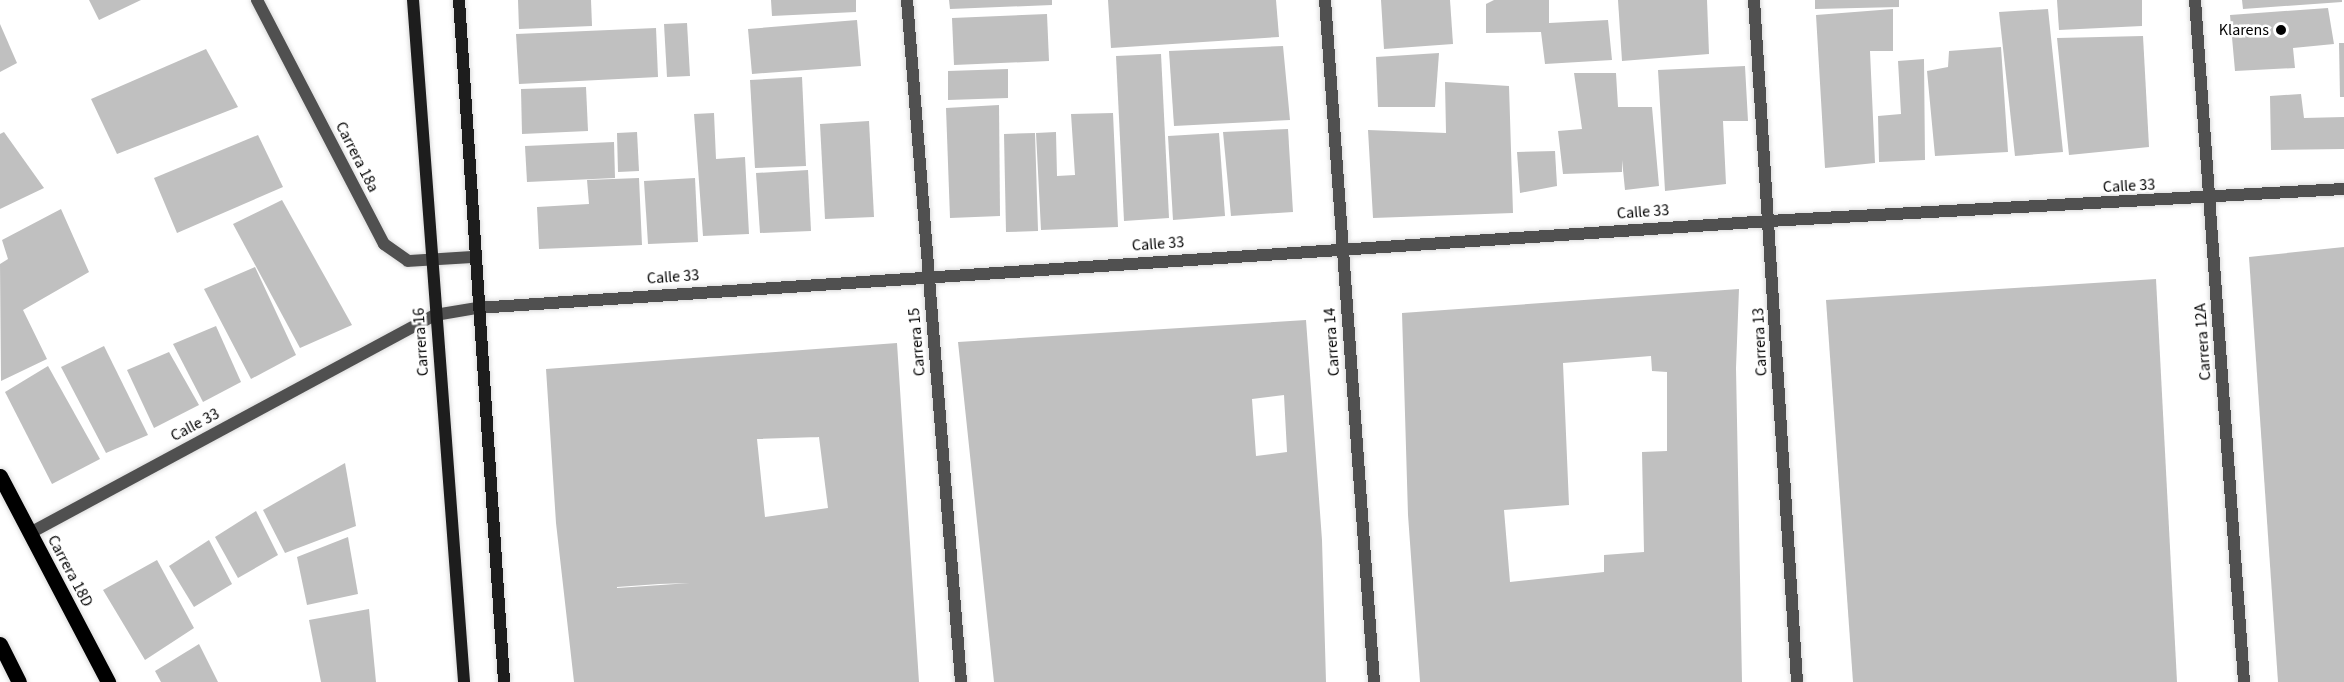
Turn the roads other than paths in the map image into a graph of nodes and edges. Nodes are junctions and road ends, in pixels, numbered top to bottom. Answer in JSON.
{"nodes":[{"id":1,"x":257,"y":0,"type":"edge"},
{"id":2,"x":413,"y":0,"type":"edge"},
{"id":3,"x":459,"y":0,"type":"edge"},
{"id":4,"x":907,"y":0,"type":"edge"},
{"id":5,"x":1325,"y":0,"type":"edge"},
{"id":6,"x":1754,"y":0,"type":"edge"},
{"id":7,"x":2195,"y":0,"type":"edge"},
{"id":8,"x":2344,"y":189,"type":"edge"},
{"id":9,"x":2209,"y":198,"type":"junction"},
{"id":10,"x":1770,"y":221,"type":"junction"},
{"id":11,"x":1342,"y":249,"type":"junction"},
{"id":12,"x":474,"y":257,"type":"junction"},
{"id":13,"x":431,"y":261,"type":"junction"},
{"id":14,"x":929,"y":276,"type":"junction"},
{"id":15,"x":477,"y":308,"type":"junction"},
{"id":16,"x":435,"y":315,"type":"junction"},
{"id":17,"x":0,"y":476,"type":"edge"},
{"id":18,"x":30,"y":533,"type":"junction"},
{"id":19,"x":0,"y":644,"type":"edge"},
{"id":20,"x":18,"y":682,"type":"edge"},
{"id":21,"x":108,"y":682,"type":"edge"},
{"id":22,"x":464,"y":682,"type":"edge"},
{"id":23,"x":504,"y":682,"type":"edge"},
{"id":24,"x":961,"y":682,"type":"edge"},
{"id":25,"x":1374,"y":682,"type":"edge"},
{"id":26,"x":1797,"y":682,"type":"edge"},
{"id":27,"x":2244,"y":682,"type":"edge"}],
"edges":[{"from":1,"to":13,"type":"street","name":"Carrera 18a"},
{"from":2,"to":13,"type":"street","name":"Carrera 16"},
{"from":3,"to":12,"type":"street"},
{"from":4,"to":14,"type":"street","name":"Carrera 15"},
{"from":5,"to":11,"type":"street","name":"Carrera 14"},
{"from":6,"to":10,"type":"street","name":"Carrera 13"},
{"from":7,"to":9,"type":"street","name":"Carrera 12A"},
{"from":8,"to":9,"type":"street","name":"Calle 33"},
{"from":9,"to":10,"type":"street","name":"Calle 33"},
{"from":9,"to":27,"type":"street","name":"Carrera 12A"},
{"from":10,"to":11,"type":"street","name":"Calle 33"},
{"from":10,"to":26,"type":"street","name":"Carrera 13"},
{"from":11,"to":14,"type":"street","name":"Calle 33"},
{"from":11,"to":25,"type":"street","name":"Carrera 14"},
{"from":12,"to":13,"type":"street","name":"Carrera 18a"},
{"from":12,"to":15,"type":"street"},
{"from":13,"to":16,"type":"street","name":"Carrera 16"},
{"from":14,"to":15,"type":"street","name":"Calle 33"},
{"from":14,"to":24,"type":"street","name":"Carrera 15"},
{"from":15,"to":16,"type":"street","name":"Calle 33"},
{"from":15,"to":23,"type":"street"},
{"from":16,"to":18,"type":"street","name":"Calle 33"},
{"from":16,"to":22,"type":"street","name":"Carrera 16"},
{"from":17,"to":18,"type":"main road","name":"Carrera 18D"},
{"from":18,"to":21,"type":"main road","name":"Carrera 18D"},
{"from":19,"to":20,"type":"main road"}]}
